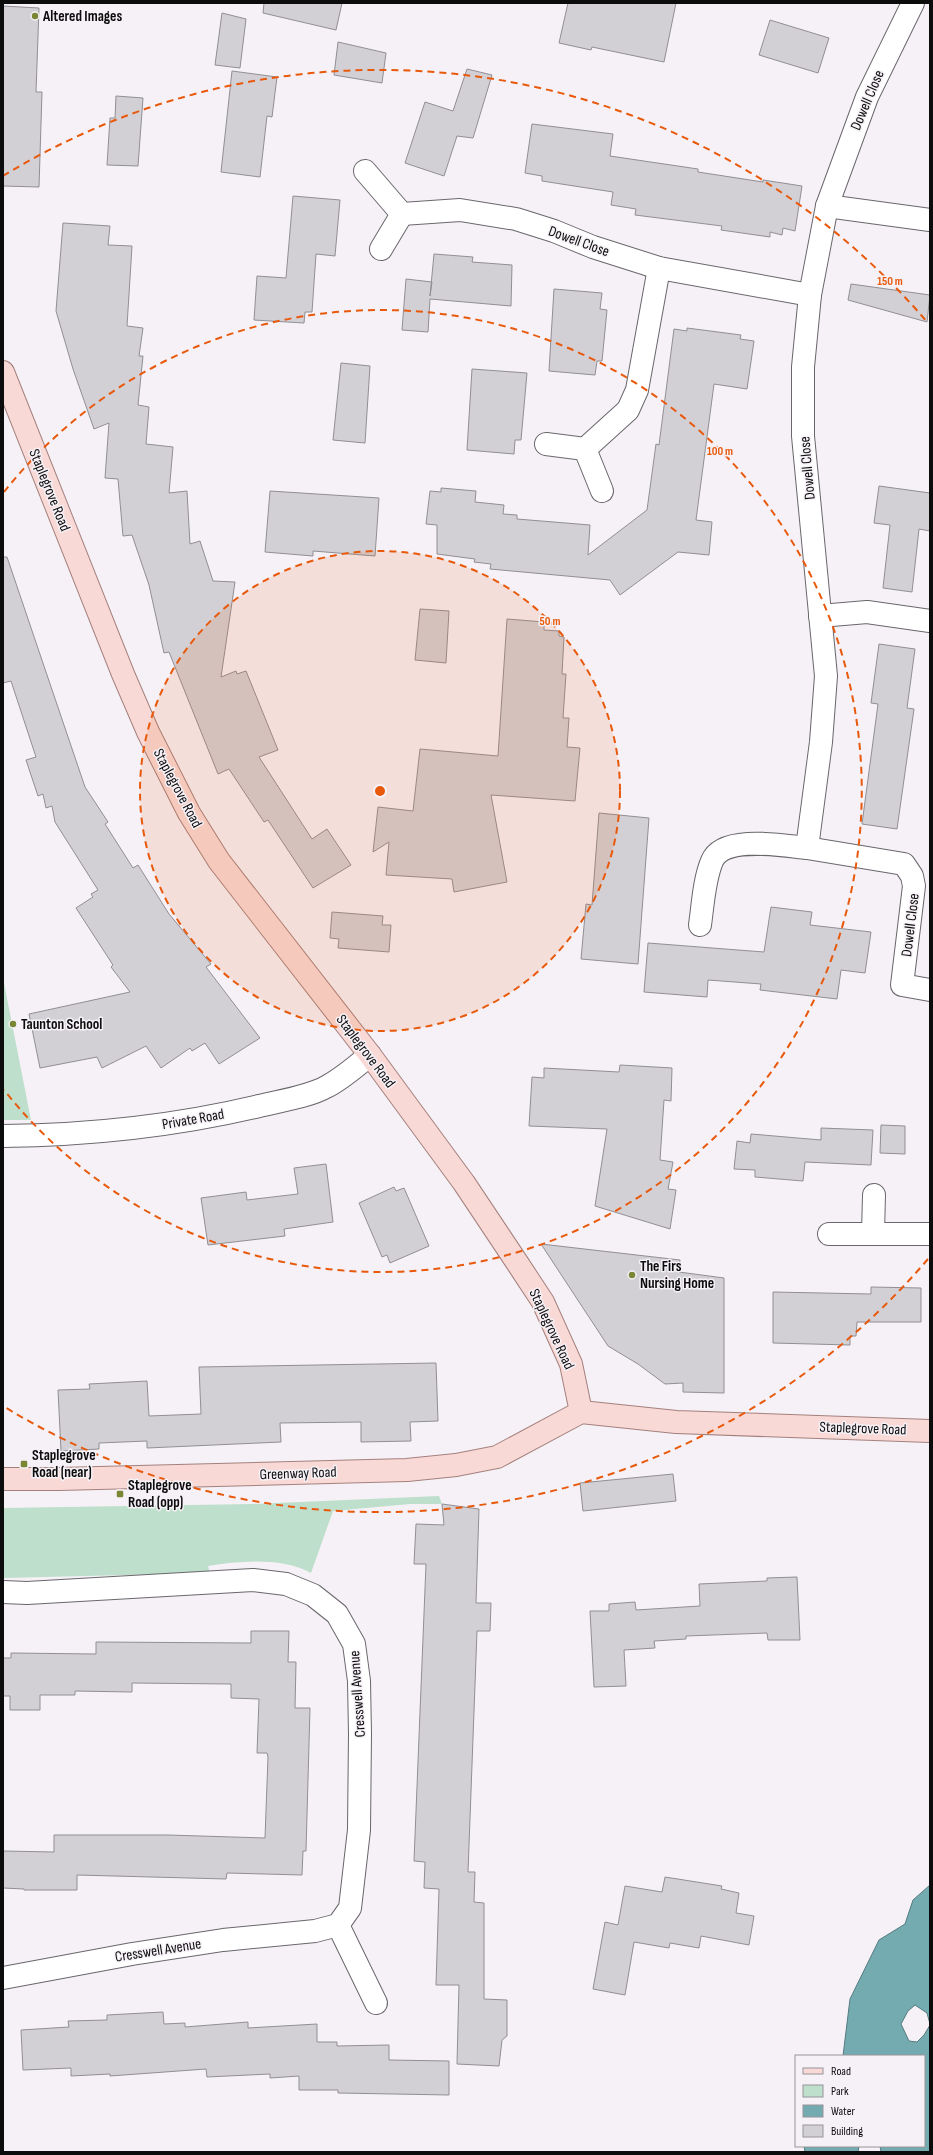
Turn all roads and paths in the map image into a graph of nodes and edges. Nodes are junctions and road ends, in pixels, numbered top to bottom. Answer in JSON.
{"nodes":[{"id":1,"x":913,"y":3,"type":"edge"},
{"id":2,"x":365,"y":171,"type":"dead end"},
{"id":3,"x":827,"y":206,"type":"junction"},
{"id":4,"x":402,"y":214,"type":"junction"},
{"id":5,"x":930,"y":220,"type":"edge"},
{"id":6,"x":381,"y":249,"type":"dead end"},
{"id":7,"x":659,"y":268,"type":"junction"},
{"id":8,"x":810,"y":295,"type":"junction"},
{"id":9,"x":3,"y":372,"type":"edge"},
{"id":10,"x":546,"y":444,"type":"dead end"},
{"id":11,"x":585,"y":449,"type":"junction"},
{"id":12,"x":602,"y":491,"type":"dead end"},
{"id":13,"x":820,"y":616,"type":"junction"},
{"id":14,"x":930,"y":621,"type":"edge"},
{"id":15,"x":808,"y":848,"type":"junction"},
{"id":16,"x":700,"y":925,"type":"dead end"},
{"id":17,"x":930,"y":990,"type":"edge"},
{"id":18,"x":370,"y":1055,"type":"junction"},
{"id":19,"x":3,"y":1136,"type":"edge"},
{"id":20,"x":874,"y":1195,"type":"dead end"},
{"id":21,"x":873,"y":1233,"type":"junction"},
{"id":22,"x":829,"y":1234,"type":"dead end"},
{"id":23,"x":930,"y":1234,"type":"edge"},
{"id":24,"x":581,"y":1412,"type":"junction"},
{"id":25,"x":930,"y":1431,"type":"edge"},
{"id":26,"x":3,"y":1479,"type":"edge"},
{"id":27,"x":3,"y":1592,"type":"edge"},
{"id":28,"x":338,"y":1925,"type":"junction"},
{"id":29,"x":3,"y":1978,"type":"edge"},
{"id":30,"x":376,"y":2003,"type":"dead end"}],
"edges":[{"from":1,"to":3,"type":"street","name":"Dowell Close"},
{"from":2,"to":4,"type":"street"},
{"from":3,"to":5,"type":"street"},
{"from":3,"to":8,"type":"street","name":"Dowell Close"},
{"from":4,"to":6,"type":"street"},
{"from":4,"to":7,"type":"street","name":"Dowell Close"},
{"from":7,"to":8,"type":"street","name":"Dowell Close"},
{"from":7,"to":11,"type":"street"},
{"from":8,"to":13,"type":"street","name":"Dowell Close"},
{"from":9,"to":18,"type":"main road","name":"Staplegrove Road"},
{"from":10,"to":11,"type":"street"},
{"from":11,"to":12,"type":"street"},
{"from":13,"to":14,"type":"street"},
{"from":13,"to":15,"type":"street","name":"Dowell Close"},
{"from":15,"to":16,"type":"street","name":"Dowell Close"},
{"from":15,"to":17,"type":"street","name":"Dowell Close"},
{"from":18,"to":19,"type":"street","name":"Private Road"},
{"from":18,"to":24,"type":"main road","name":"Staplegrove Road"},
{"from":20,"to":21,"type":"street"},
{"from":21,"to":22,"type":"street"},
{"from":21,"to":23,"type":"street"},
{"from":24,"to":25,"type":"main road","name":"Staplegrove Road"},
{"from":24,"to":26,"type":"main road","name":"Greenway Road"},
{"from":27,"to":28,"type":"street","name":"Cresswell Avenue"},
{"from":28,"to":29,"type":"street","name":"Cresswell Avenue"},
{"from":28,"to":30,"type":"street"}]}
